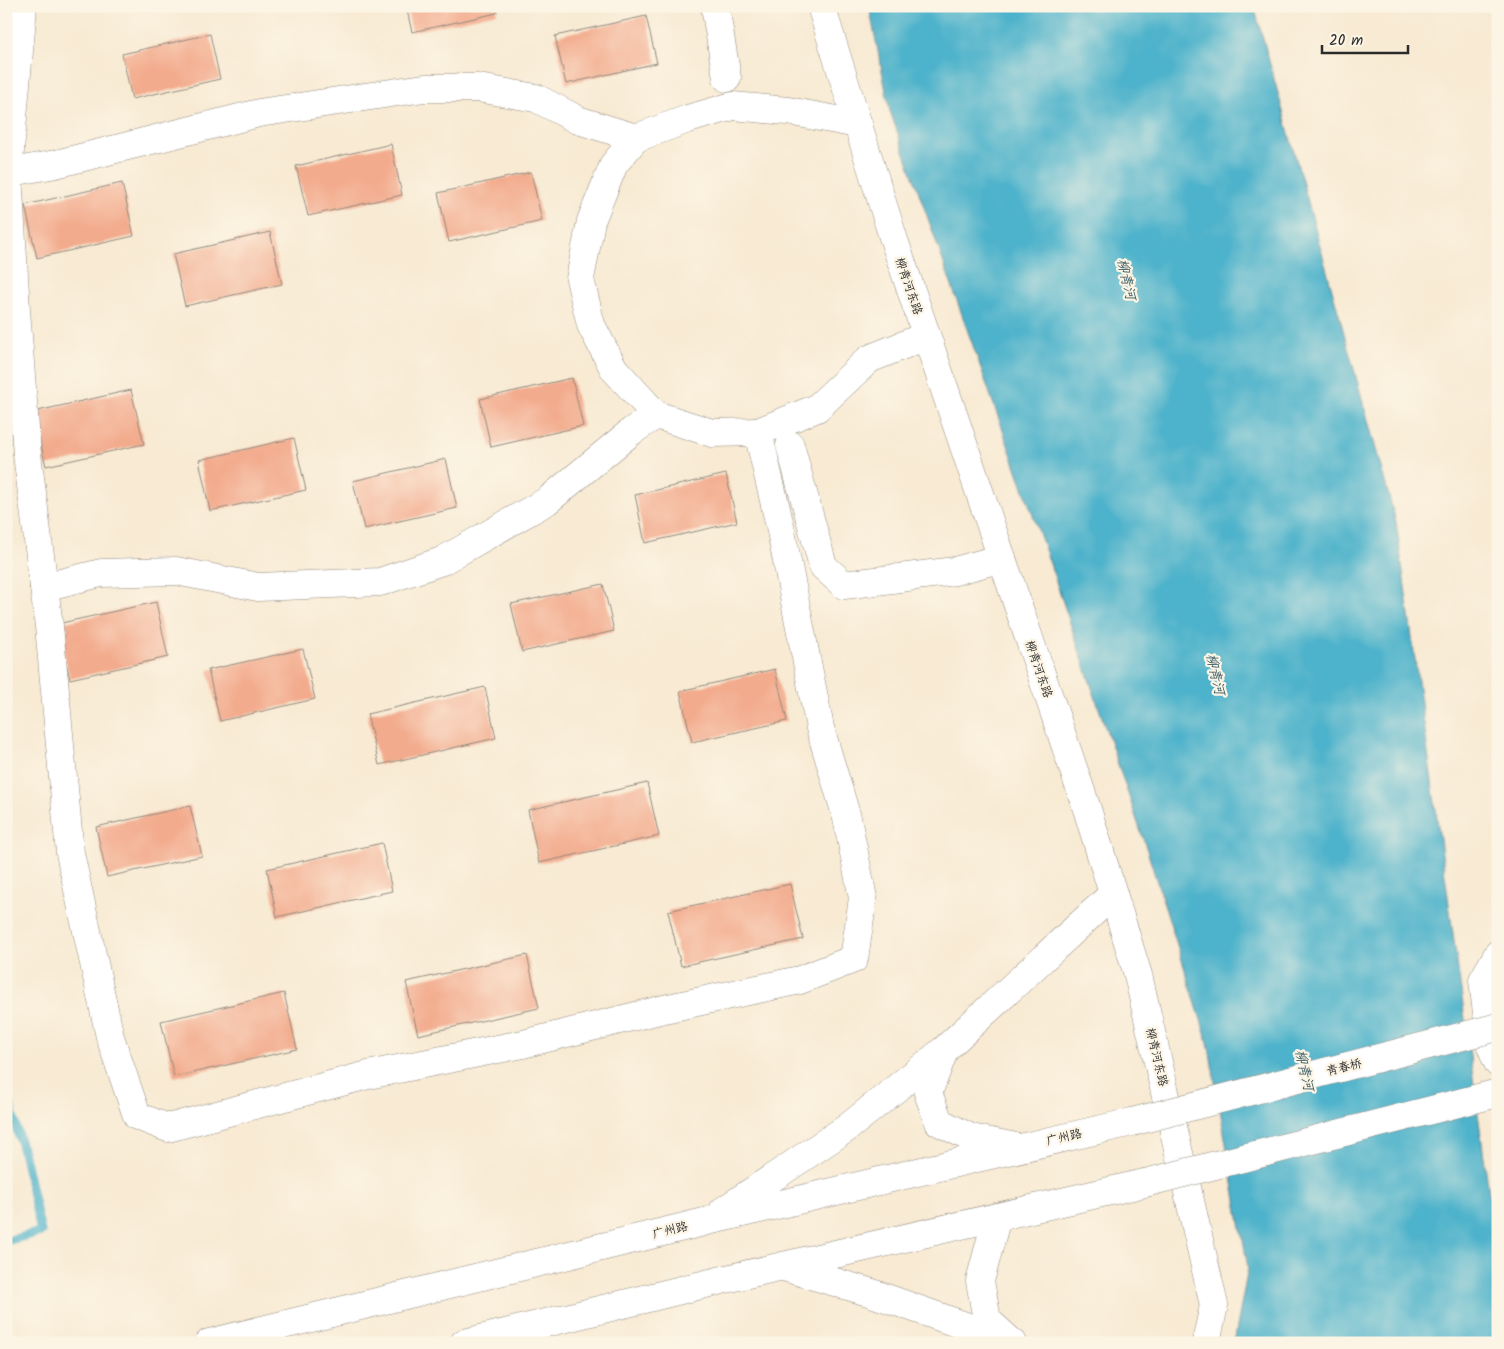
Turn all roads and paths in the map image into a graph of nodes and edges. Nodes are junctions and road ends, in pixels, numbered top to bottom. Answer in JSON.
{"nodes":[{"id":1,"x":22,"y":6,"type":"edge"},
{"id":2,"x":715,"y":6,"type":"edge"},
{"id":3,"x":821,"y":6,"type":"edge"},
{"id":4,"x":727,"y":78,"type":"dead end"},
{"id":5,"x":858,"y":124,"type":"junction"},
{"id":6,"x":636,"y":138,"type":"junction"},
{"id":7,"x":7,"y":173,"type":"edge"},
{"id":8,"x":926,"y":336,"type":"junction"},
{"id":9,"x":656,"y":415,"type":"junction"},
{"id":10,"x":758,"y":432,"type":"junction"},
{"id":11,"x":790,"y":445,"type":"dead end"},
{"id":12,"x":1002,"y":558,"type":"junction"},
{"id":13,"x":44,"y":587,"type":"junction"},
{"id":14,"x":1113,"y":894,"type":"junction"},
{"id":15,"x":1498,"y":954,"type":"edge"},
{"id":16,"x":1498,"y":1028,"type":"edge"},
{"id":17,"x":944,"y":1050,"type":"junction"},
{"id":18,"x":1498,"y":1063,"type":"edge"},
{"id":19,"x":1498,"y":1093,"type":"edge"},
{"id":20,"x":1132,"y":1122,"type":"joint"},
{"id":21,"x":1021,"y":1148,"type":"junction"},
{"id":22,"x":998,"y":1217,"type":"junction"},
{"id":23,"x":708,"y":1221,"type":"junction"},
{"id":24,"x":782,"y":1266,"type":"junction"},
{"id":25,"x":209,"y":1343,"type":"edge"},
{"id":26,"x":464,"y":1343,"type":"edge"},
{"id":27,"x":1012,"y":1343,"type":"edge"},
{"id":28,"x":1206,"y":1343,"type":"edge"}],
"edges":[{"from":1,"to":7,"type":"street"},
{"from":2,"to":4,"type":"street"},
{"from":3,"to":5,"type":"street","name":"柳青河东路"},
{"from":5,"to":6,"type":"street"},
{"from":5,"to":8,"type":"street","name":"柳青河东路"},
{"from":6,"to":7,"type":"street"},
{"from":6,"to":9,"type":"street"},
{"from":7,"to":13,"type":"street"},
{"from":8,"to":10,"type":"street"},
{"from":8,"to":12,"type":"street","name":"柳青河东路"},
{"from":9,"to":10,"type":"street"},
{"from":9,"to":13,"type":"street"},
{"from":10,"to":13,"type":"street"},
{"from":11,"to":12,"type":"street"},
{"from":12,"to":14,"type":"street","name":"柳青河东路"},
{"from":14,"to":17,"type":"street"},
{"from":14,"to":28,"type":"street","name":"柳青河东路"},
{"from":15,"to":18,"type":"street"},
{"from":16,"to":20,"type":"street","name":"青春桥","bridge":true},
{"from":17,"to":21,"type":"street"},
{"from":17,"to":23,"type":"street"},
{"from":19,"to":22,"type":"street","bridge":true},
{"from":20,"to":21,"type":"street","name":"广州路"},
{"from":21,"to":23,"type":"street","name":"广州路"},
{"from":22,"to":24,"type":"street"},
{"from":22,"to":27,"type":"street"},
{"from":23,"to":25,"type":"street","name":"广州路"},
{"from":24,"to":26,"type":"street"},
{"from":24,"to":27,"type":"street"}]}
